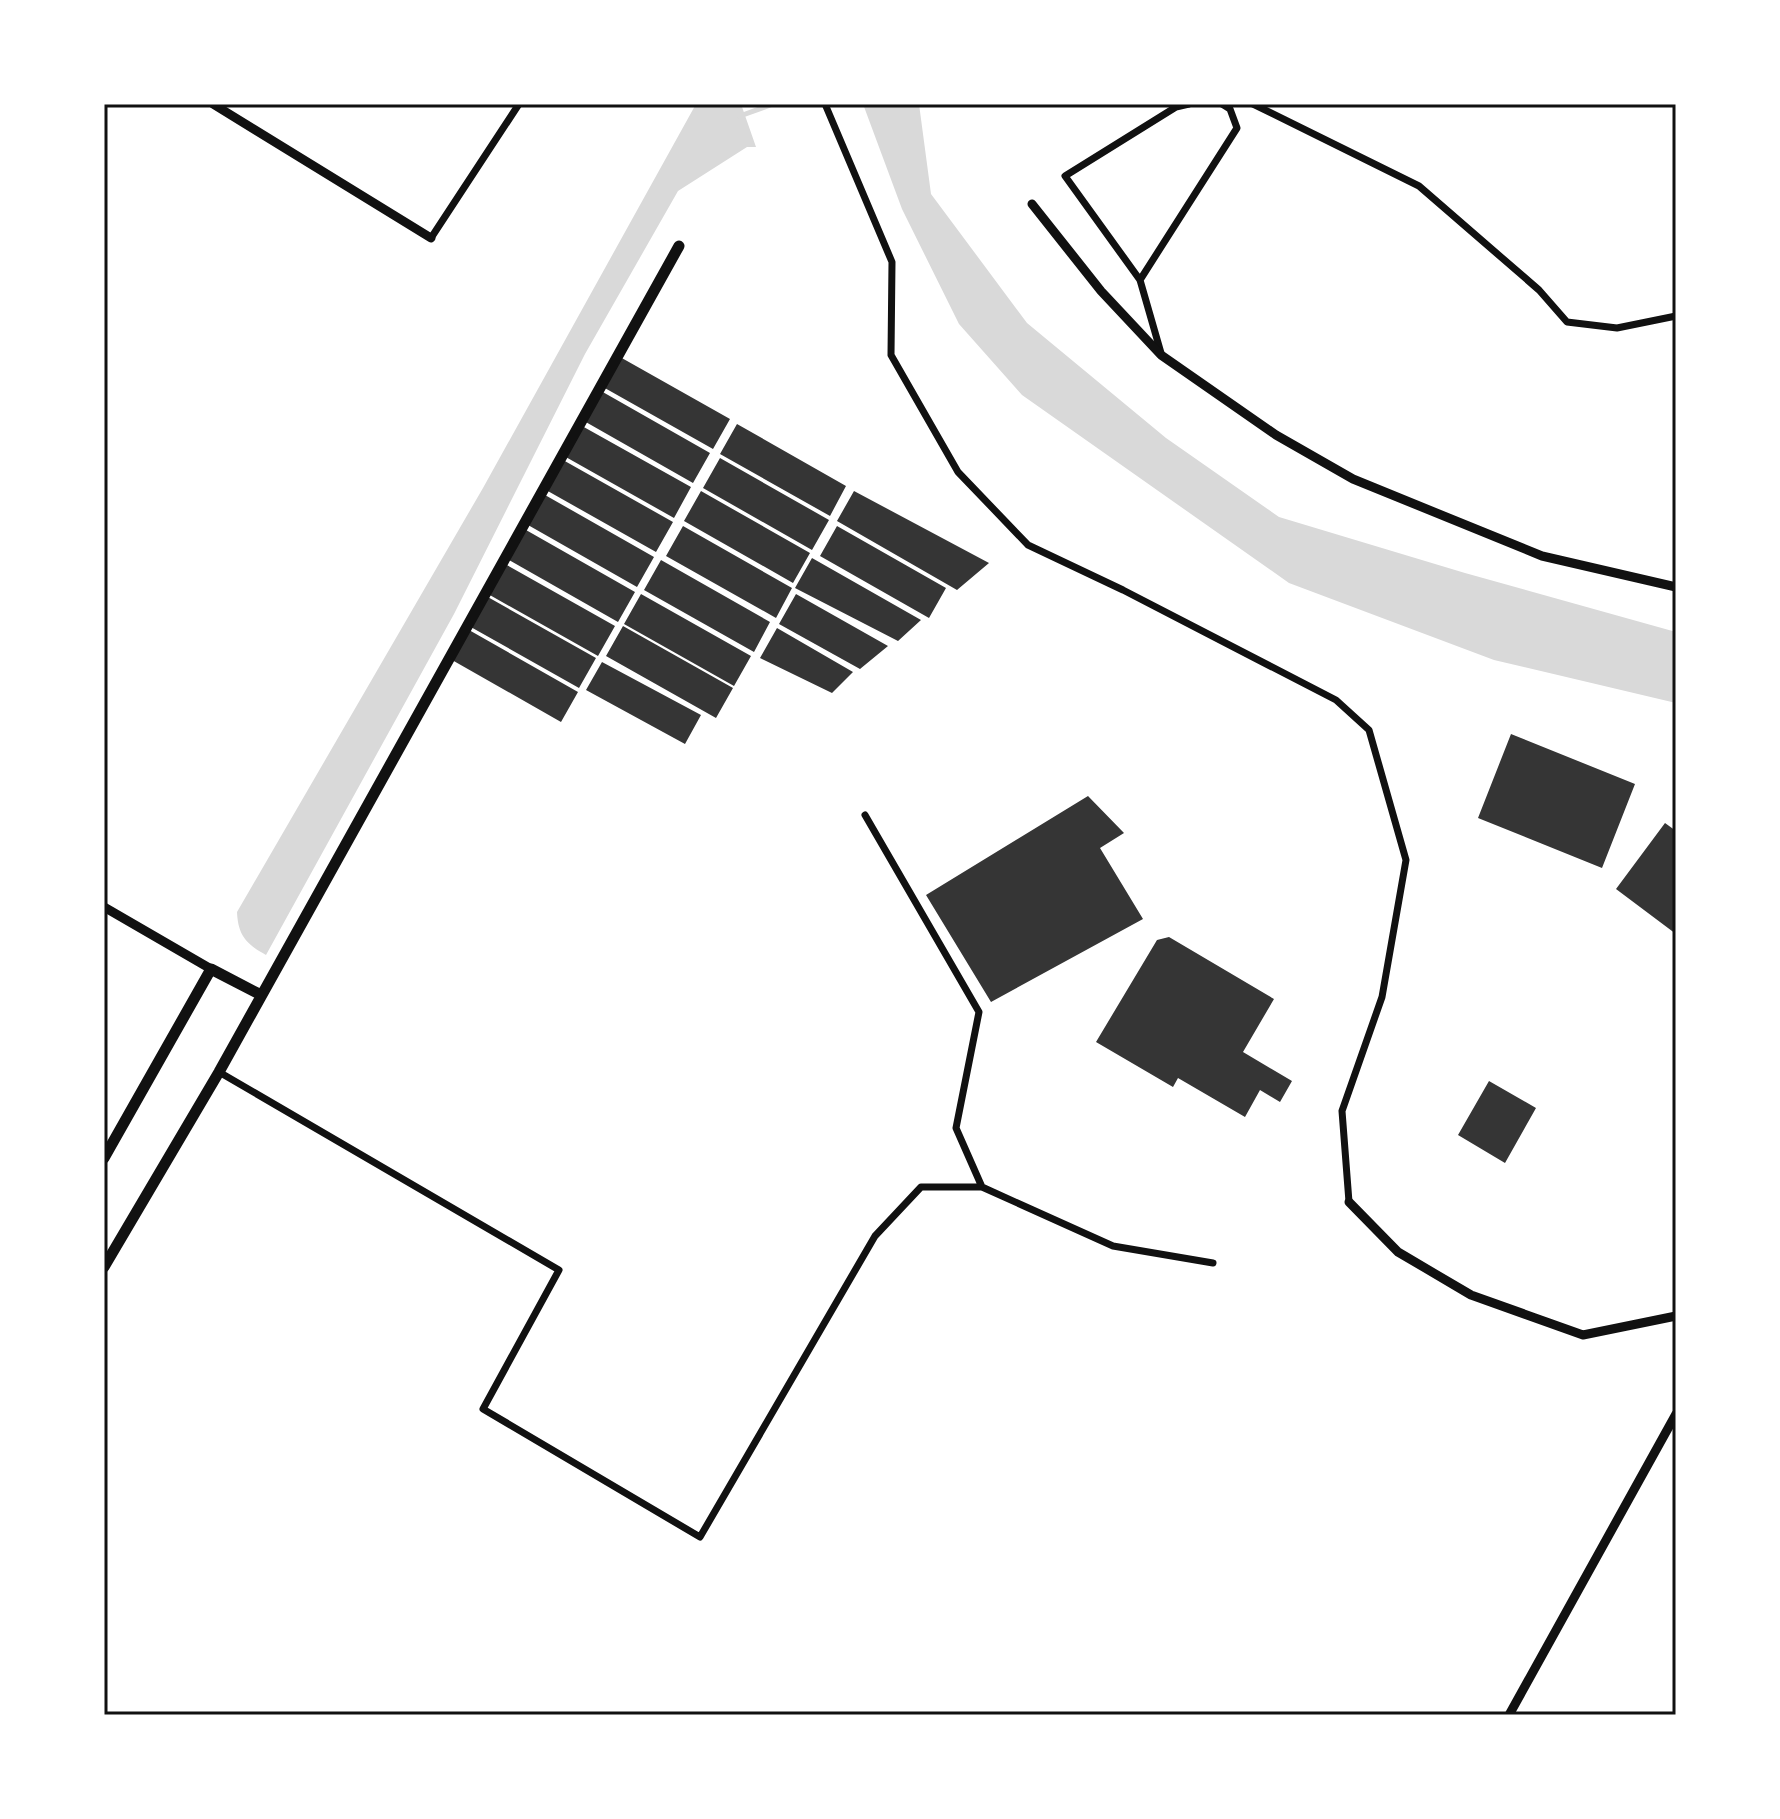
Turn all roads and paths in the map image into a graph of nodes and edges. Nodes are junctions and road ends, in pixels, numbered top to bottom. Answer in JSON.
{"nodes":[{"id":1,"x":213,"y":104,"type":"edge"},
{"id":2,"x":519,"y":104,"type":"edge"},
{"id":3,"x":825,"y":104,"type":"edge"},
{"id":4,"x":1189,"y":104,"type":"edge"},
{"id":5,"x":1222,"y":104,"type":"edge"},
{"id":6,"x":1253,"y":104,"type":"edge"},
{"id":7,"x":1032,"y":204,"type":"dead end"},
{"id":8,"x":431,"y":238,"type":"joint"},
{"id":9,"x":679,"y":246,"type":"dead end"},
{"id":10,"x":1140,"y":280,"type":"junction"},
{"id":11,"x":1676,"y":316,"type":"edge"},
{"id":12,"x":1161,"y":355,"type":"junction"},
{"id":13,"x":1676,"y":587,"type":"edge"},
{"id":14,"x":865,"y":815,"type":"dead end"},
{"id":15,"x":104,"y":907,"type":"edge"},
{"id":16,"x":211,"y":969,"type":"junction"},
{"id":17,"x":261,"y":995,"type":"junction"},
{"id":18,"x":219,"y":1072,"type":"junction"},
{"id":19,"x":104,"y":1158,"type":"edge"},
{"id":20,"x":982,"y":1187,"type":"junction"},
{"id":21,"x":1349,"y":1202,"type":"joint"},
{"id":22,"x":1213,"y":1263,"type":"dead end"},
{"id":23,"x":104,"y":1267,"type":"edge"},
{"id":24,"x":1676,"y":1316,"type":"edge"},
{"id":25,"x":1676,"y":1414,"type":"edge"},
{"id":26,"x":1509,"y":1715,"type":"edge"}],
"edges":[{"from":1,"to":8,"type":"street"},
{"from":2,"to":8,"type":"street"},
{"from":3,"to":21,"type":"street"},
{"from":4,"to":10,"type":"street"},
{"from":5,"to":10,"type":"street"},
{"from":6,"to":11,"type":"street"},
{"from":7,"to":12,"type":"street"},
{"from":9,"to":17,"type":"main road"},
{"from":10,"to":12,"type":"street"},
{"from":12,"to":13,"type":"street"},
{"from":14,"to":20,"type":"street"},
{"from":15,"to":16,"type":"street"},
{"from":16,"to":17,"type":"main road"},
{"from":16,"to":19,"type":"main road"},
{"from":17,"to":18,"type":"main road"},
{"from":18,"to":20,"type":"street"},
{"from":18,"to":23,"type":"main road"},
{"from":20,"to":22,"type":"street"},
{"from":21,"to":24,"type":"street"},
{"from":25,"to":26,"type":"street"}]}
